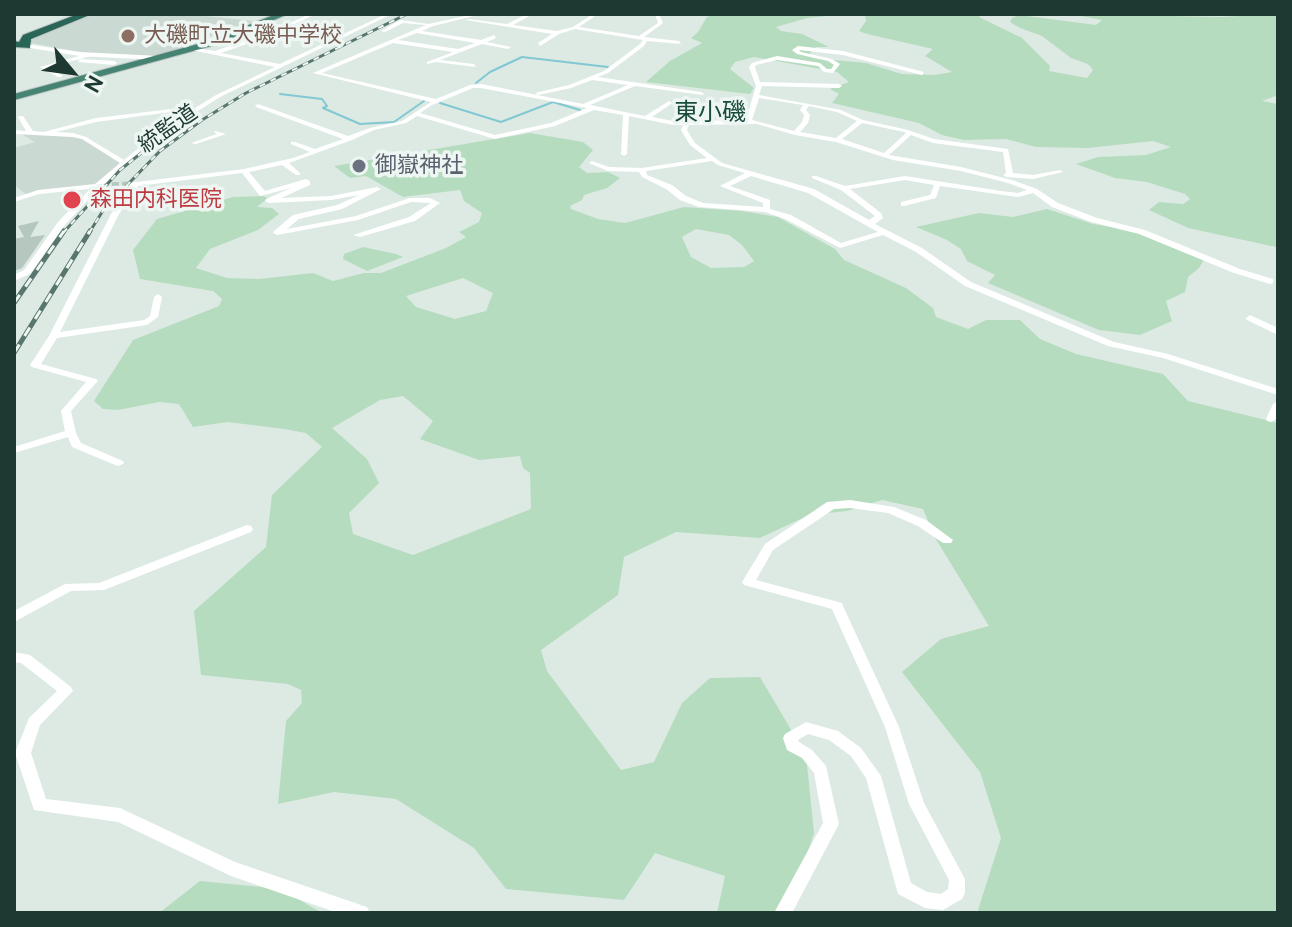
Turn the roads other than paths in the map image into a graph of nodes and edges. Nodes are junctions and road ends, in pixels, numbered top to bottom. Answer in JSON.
{"nodes":[{"id":1,"x":78,"y":14,"type":"edge"},
{"id":2,"x":86,"y":14,"type":"edge"},
{"id":3,"x":275,"y":14,"type":"edge"},
{"id":4,"x":284,"y":14,"type":"edge"},
{"id":5,"x":314,"y":14,"type":"edge"},
{"id":6,"x":416,"y":14,"type":"edge"},
{"id":7,"x":480,"y":14,"type":"edge"},
{"id":8,"x":531,"y":14,"type":"edge"},
{"id":9,"x":596,"y":14,"type":"edge"},
{"id":10,"x":657,"y":14,"type":"edge"},
{"id":11,"x":388,"y":15,"type":"edge"},
{"id":12,"x":438,"y":16,"type":"edge"},
{"id":13,"x":456,"y":18,"type":"junction"},
{"id":14,"x":402,"y":21,"type":"junction"},
{"id":15,"x":496,"y":24,"type":"junction"},
{"id":16,"x":431,"y":25,"type":"junction"},
{"id":17,"x":506,"y":26,"type":"junction"},
{"id":18,"x":575,"y":28,"type":"junction"},
{"id":19,"x":383,"y":30,"type":"dead end"},
{"id":20,"x":415,"y":31,"type":"junction"},
{"id":21,"x":480,"y":31,"type":"dead end"},
{"id":22,"x":536,"y":31,"type":"junction"},
{"id":23,"x":557,"y":33,"type":"junction"},
{"id":24,"x":526,"y":35,"type":"dead end"},
{"id":25,"x":494,"y":37,"type":"dead end"},
{"id":26,"x":643,"y":38,"type":"junction"},
{"id":27,"x":391,"y":41,"type":"junction"},
{"id":28,"x":17,"y":42,"type":"edge"},
{"id":29,"x":481,"y":42,"type":"junction"},
{"id":30,"x":679,"y":43,"type":"dead end"},
{"id":31,"x":540,"y":44,"type":"dead end"},
{"id":32,"x":505,"y":47,"type":"dead end"},
{"id":33,"x":194,"y":49,"type":"junction"},
{"id":34,"x":458,"y":51,"type":"junction"},
{"id":35,"x":215,"y":53,"type":"junction"},
{"id":36,"x":90,"y":55,"type":"junction"},
{"id":37,"x":334,"y":57,"type":"dead end"},
{"id":38,"x":355,"y":57,"type":"junction"},
{"id":39,"x":158,"y":58,"type":"junction"},
{"id":40,"x":371,"y":58,"type":"dead end"},
{"id":41,"x":76,"y":59,"type":"junction"},
{"id":42,"x":342,"y":62,"type":"junction"},
{"id":43,"x":114,"y":63,"type":"dead end"},
{"id":44,"x":282,"y":66,"type":"junction"},
{"id":45,"x":474,"y":66,"type":"dead end"},
{"id":46,"x":922,"y":73,"type":"dead end"},
{"id":47,"x":60,"y":76,"type":"dead end"},
{"id":48,"x":592,"y":78,"type":"junction"},
{"id":49,"x":759,"y":84,"type":"junction"},
{"id":50,"x":633,"y":85,"type":"junction"},
{"id":51,"x":839,"y":86,"type":"dead end"},
{"id":52,"x":701,"y":94,"type":"dead end"},
{"id":53,"x":530,"y":95,"type":"junction"},
{"id":54,"x":757,"y":96,"type":"junction"},
{"id":55,"x":14,"y":97,"type":"edge"},
{"id":56,"x":436,"y":101,"type":"junction"},
{"id":57,"x":669,"y":103,"type":"dead end"},
{"id":58,"x":807,"y":104,"type":"junction"},
{"id":59,"x":258,"y":106,"type":"dead end"},
{"id":60,"x":583,"y":106,"type":"junction"},
{"id":61,"x":186,"y":108,"type":"dead end"},
{"id":62,"x":592,"y":108,"type":"junction"},
{"id":63,"x":416,"y":114,"type":"junction"},
{"id":64,"x":626,"y":115,"type":"junction"},
{"id":65,"x":21,"y":117,"type":"dead end"},
{"id":66,"x":646,"y":118,"type":"junction"},
{"id":67,"x":749,"y":121,"type":"junction"},
{"id":68,"x":861,"y":121,"type":"junction"},
{"id":69,"x":686,"y":125,"type":"junction"},
{"id":70,"x":29,"y":130,"type":"junction"},
{"id":71,"x":16,"y":132,"type":"edge"},
{"id":72,"x":217,"y":132,"type":"dead end"},
{"id":73,"x":46,"y":133,"type":"junction"},
{"id":74,"x":795,"y":133,"type":"junction"},
{"id":75,"x":910,"y":133,"type":"junction"},
{"id":76,"x":350,"y":139,"type":"junction"},
{"id":77,"x":837,"y":140,"type":"junction"},
{"id":78,"x":194,"y":143,"type":"dead end"},
{"id":79,"x":293,"y":143,"type":"dead end"},
{"id":80,"x":960,"y":146,"type":"junction"},
{"id":81,"x":316,"y":152,"type":"junction"},
{"id":82,"x":624,"y":154,"type":"dead end"},
{"id":83,"x":885,"y":155,"type":"junction"},
{"id":84,"x":714,"y":159,"type":"junction"},
{"id":85,"x":122,"y":162,"type":"junction"},
{"id":86,"x":284,"y":163,"type":"junction"},
{"id":87,"x":592,"y":163,"type":"dead end"},
{"id":88,"x":942,"y":165,"type":"junction"},
{"id":89,"x":642,"y":170,"type":"junction"},
{"id":90,"x":244,"y":171,"type":"junction"},
{"id":91,"x":1060,"y":172,"type":"dead end"},
{"id":92,"x":751,"y":173,"type":"junction"},
{"id":93,"x":982,"y":174,"type":"junction"},
{"id":94,"x":1010,"y":175,"type":"junction"},
{"id":95,"x":302,"y":177,"type":"junction"},
{"id":96,"x":814,"y":177,"type":"dead end"},
{"id":97,"x":938,"y":182,"type":"junction"},
{"id":98,"x":99,"y":186,"type":"junction"},
{"id":99,"x":844,"y":188,"type":"junction"},
{"id":100,"x":1034,"y":191,"type":"junction"},
{"id":101,"x":14,"y":200,"type":"edge"},
{"id":102,"x":904,"y":204,"type":"dead end"},
{"id":103,"x":766,"y":210,"type":"junction"},
{"id":104,"x":868,"y":224,"type":"junction"},
{"id":105,"x":884,"y":232,"type":"junction"},
{"id":106,"x":357,"y":235,"type":"dead end"},
{"id":107,"x":14,"y":278,"type":"edge"},
{"id":108,"x":1270,"y":281,"type":"dead end"},
{"id":109,"x":158,"y":297,"type":"dead end"},
{"id":110,"x":1250,"y":318,"type":"dead end"},
{"id":111,"x":1278,"y":332,"type":"edge"},
{"id":112,"x":54,"y":336,"type":"junction"},
{"id":113,"x":1278,"y":392,"type":"edge"},
{"id":114,"x":1278,"y":404,"type":"edge"},
{"id":115,"x":1271,"y":419,"type":"dead end"},
{"id":116,"x":71,"y":433,"type":"junction"},
{"id":117,"x":14,"y":450,"type":"edge"},
{"id":118,"x":119,"y":463,"type":"dead end"},
{"id":119,"x":247,"y":529,"type":"dead end"},
{"id":120,"x":947,"y":540,"type":"dead end"},
{"id":121,"x":14,"y":617,"type":"edge"},
{"id":122,"x":14,"y":657,"type":"edge"},
{"id":123,"x":361,"y":913,"type":"edge"},
{"id":124,"x":783,"y":913,"type":"edge"}],
"edges":[{"from":1,"to":28,"type":"highway"},
{"from":2,"to":28,"type":"highway"},
{"from":3,"to":33,"type":"highway"},
{"from":4,"to":33,"type":"highway"},
{"from":5,"to":35,"type":"street"},
{"from":6,"to":14,"type":"street"},
{"from":7,"to":13,"type":"street"},
{"from":8,"to":17,"type":"street"},
{"from":9,"to":18,"type":"street"},
{"from":10,"to":26,"type":"street"},
{"from":11,"to":44,"type":"street","name":"統監道"},
{"from":12,"to":13,"type":"street"},
{"from":13,"to":15,"type":"street"},
{"from":13,"to":16,"type":"street"},
{"from":14,"to":16,"type":"street"},
{"from":14,"to":19,"type":"street"},
{"from":15,"to":17,"type":"street"},
{"from":15,"to":21,"type":"street"},
{"from":16,"to":20,"type":"street"},
{"from":17,"to":22,"type":"street"},
{"from":18,"to":23,"type":"street"},
{"from":18,"to":26,"type":"street"},
{"from":20,"to":27,"type":"street"},
{"from":20,"to":29,"type":"street"},
{"from":22,"to":23,"type":"street"},
{"from":22,"to":24,"type":"street"},
{"from":23,"to":31,"type":"street"},
{"from":25,"to":29,"type":"street"},
{"from":26,"to":30,"type":"street"},
{"from":26,"to":48,"type":"street"},
{"from":27,"to":34,"type":"street"},
{"from":27,"to":38,"type":"street"},
{"from":28,"to":36,"type":"street"},
{"from":29,"to":32,"type":"street"},
{"from":29,"to":34,"type":"street"},
{"from":33,"to":35,"type":"street"},
{"from":33,"to":39,"type":"highway"},
{"from":34,"to":45,"type":"street"},
{"from":35,"to":44,"type":"street"},
{"from":36,"to":39,"type":"street"},
{"from":36,"to":41,"type":"street"},
{"from":37,"to":38,"type":"street"},
{"from":38,"to":42,"type":"street"},
{"from":39,"to":55,"type":"highway"},
{"from":40,"to":42,"type":"street"},
{"from":41,"to":43,"type":"street"},
{"from":41,"to":47,"type":"street"},
{"from":42,"to":56,"type":"street"},
{"from":44,"to":85,"type":"street","name":"統監道"},
{"from":46,"to":49,"type":"street"},
{"from":48,"to":50,"type":"street"},
{"from":48,"to":53,"type":"street"},
{"from":49,"to":51,"type":"street"},
{"from":49,"to":54,"type":"street"},
{"from":50,"to":52,"type":"street"},
{"from":50,"to":60,"type":"street"},
{"from":53,"to":56,"type":"street"},
{"from":53,"to":60,"type":"street"},
{"from":54,"to":58,"type":"street"},
{"from":54,"to":67,"type":"street"},
{"from":56,"to":63,"type":"street"},
{"from":57,"to":66,"type":"street"},
{"from":58,"to":68,"type":"street"},
{"from":58,"to":74,"type":"street"},
{"from":59,"to":76,"type":"street"},
{"from":60,"to":62,"type":"street"},
{"from":61,"to":73,"type":"street"},
{"from":62,"to":63,"type":"street"},
{"from":62,"to":64,"type":"street"},
{"from":63,"to":76,"type":"street"},
{"from":64,"to":66,"type":"street"},
{"from":64,"to":82,"type":"street"},
{"from":65,"to":70,"type":"street"},
{"from":66,"to":69,"type":"street"},
{"from":67,"to":69,"type":"street"},
{"from":67,"to":74,"type":"street"},
{"from":68,"to":75,"type":"street"},
{"from":68,"to":77,"type":"street"},
{"from":69,"to":84,"type":"street"},
{"from":70,"to":71,"type":"street"},
{"from":70,"to":73,"type":"street"},
{"from":72,"to":78,"type":"street"},
{"from":73,"to":85,"type":"street"},
{"from":74,"to":77,"type":"street"},
{"from":75,"to":80,"type":"street"},
{"from":75,"to":83,"type":"street"},
{"from":76,"to":81,"type":"street"},
{"from":77,"to":83,"type":"street"},
{"from":79,"to":81,"type":"street"},
{"from":80,"to":88,"type":"street"},
{"from":80,"to":94,"type":"street"},
{"from":81,"to":86,"type":"street"},
{"from":83,"to":88,"type":"street"},
{"from":84,"to":89,"type":"street"},
{"from":84,"to":92,"type":"street"},
{"from":85,"to":98,"type":"street","name":"統監道"},
{"from":86,"to":90,"type":"street"},
{"from":86,"to":95,"type":"street"},
{"from":87,"to":89,"type":"street"},
{"from":88,"to":93,"type":"street"},
{"from":89,"to":103,"type":"street"},
{"from":90,"to":95,"type":"street"},
{"from":90,"to":112,"type":"street"},
{"from":91,"to":94,"type":"street"},
{"from":92,"to":103,"type":"street"},
{"from":92,"to":104,"type":"street"},
{"from":93,"to":94,"type":"street"},
{"from":93,"to":100,"type":"street"},
{"from":95,"to":106,"type":"street"},
{"from":96,"to":99,"type":"street"},
{"from":97,"to":99,"type":"street"},
{"from":97,"to":100,"type":"street"},
{"from":97,"to":102,"type":"street"},
{"from":98,"to":101,"type":"street"},
{"from":98,"to":107,"type":"street","name":"統監道"},
{"from":99,"to":104,"type":"street"},
{"from":100,"to":108,"type":"street"},
{"from":103,"to":105,"type":"street"},
{"from":104,"to":105,"type":"street"},
{"from":105,"to":113,"type":"street"},
{"from":109,"to":112,"type":"street"},
{"from":110,"to":111,"type":"street"},
{"from":112,"to":116,"type":"street"},
{"from":114,"to":115,"type":"street"},
{"from":116,"to":117,"type":"street"},
{"from":116,"to":118,"type":"street"},
{"from":119,"to":121,"type":"street"},
{"from":120,"to":124,"type":"street"},
{"from":122,"to":123,"type":"street"}]}
